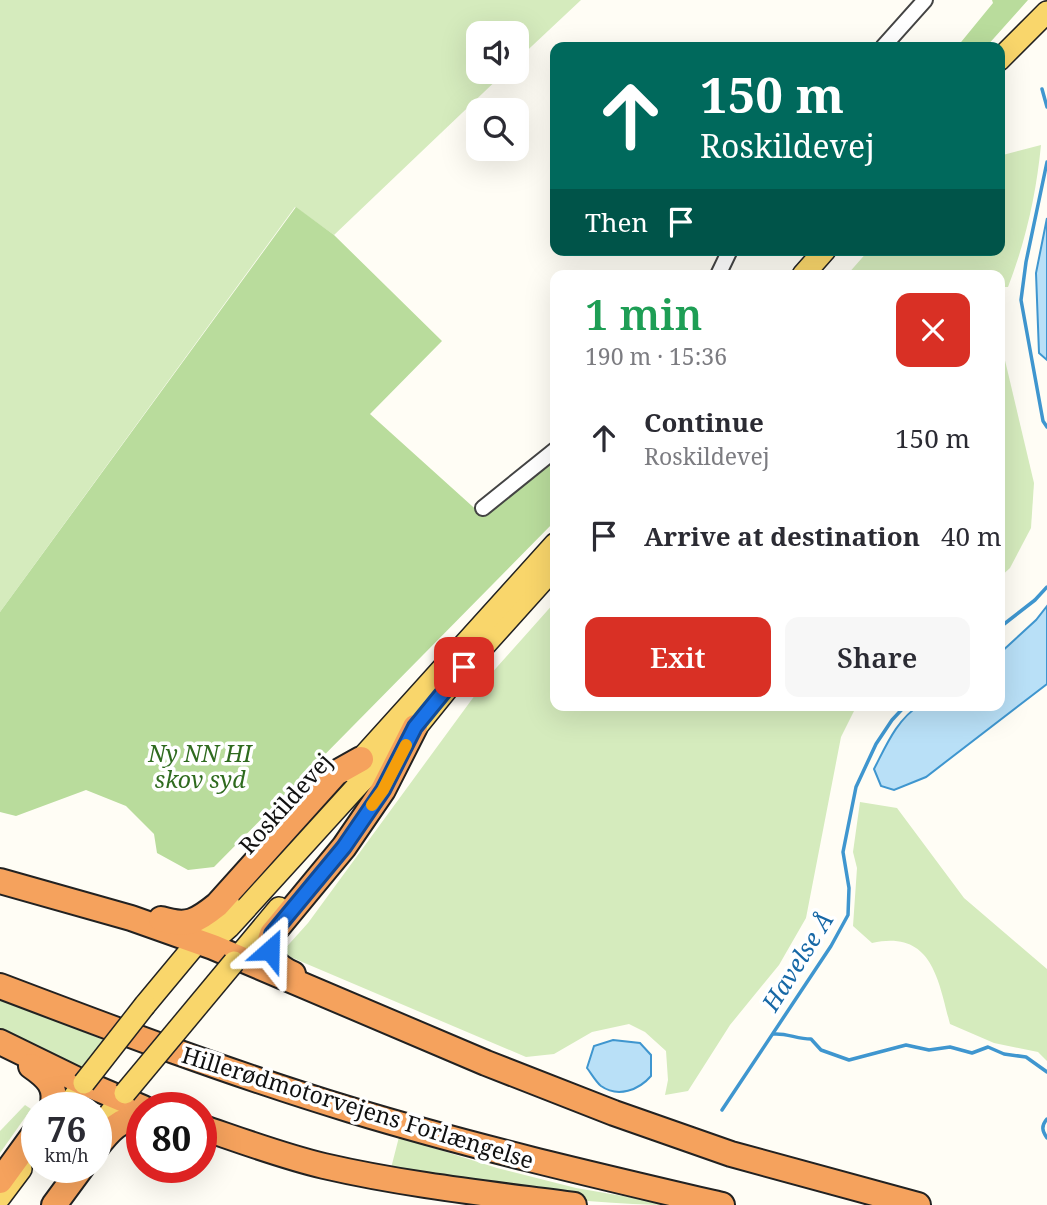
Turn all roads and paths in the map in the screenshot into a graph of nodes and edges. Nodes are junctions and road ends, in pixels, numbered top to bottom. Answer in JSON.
{"nodes":[{"id":1,"x":925,"y":0,"type":"edge"},
{"id":2,"x":1045,"y":0,"type":"edge"},
{"id":3,"x":1047,"y":12,"type":"edge"},
{"id":4,"x":887,"y":42,"type":"edge"},
{"id":5,"x":1005,"y":52,"type":"edge"},
{"id":6,"x":1005,"y":53,"type":"edge"},
{"id":7,"x":820,"y":256,"type":"edge"},
{"id":8,"x":807,"y":270,"type":"edge"},
{"id":9,"x":550,"y":454,"type":"edge"},
{"id":10,"x":483,"y":508,"type":"dead end"},
{"id":11,"x":550,"y":549,"type":"edge"},
{"id":12,"x":550,"y":572,"type":"edge"},
{"id":13,"x":415,"y":727,"type":"junction"},
{"id":14,"x":361,"y":759,"type":"junction"},
{"id":15,"x":0,"y":874,"type":"edge"},
{"id":16,"x":0,"y":881,"type":"edge"},
{"id":17,"x":202,"y":944,"type":"junction"},
{"id":18,"x":236,"y":960,"type":"junction"},
{"id":19,"x":0,"y":986,"type":"edge"},
{"id":20,"x":429,"y":1039,"type":"junction"},
{"id":21,"x":0,"y":1042,"type":"edge"},
{"id":22,"x":0,"y":1048,"type":"edge"},
{"id":23,"x":54,"y":1092,"type":"edge"},
{"id":24,"x":84,"y":1092,"type":"edge"},
{"id":25,"x":87,"y":1092,"type":"edge"},
{"id":26,"x":135,"y":1092,"type":"edge"},
{"id":27,"x":126,"y":1103,"type":"edge"},
{"id":28,"x":112,"y":1116,"type":"edge"},
{"id":29,"x":217,"y":1133,"type":"edge"},
{"id":30,"x":217,"y":1138,"type":"edge"},
{"id":31,"x":21,"y":1152,"type":"edge"},
{"id":32,"x":286,"y":1156,"type":"junction"},
{"id":33,"x":21,"y":1169,"type":"edge"},
{"id":34,"x":0,"y":1181,"type":"edge"},
{"id":35,"x":26,"y":1183,"type":"edge"},
{"id":36,"x":60,"y":1183,"type":"edge"},
{"id":37,"x":70,"y":1183,"type":"edge"},
{"id":38,"x":0,"y":1197,"type":"edge"},
{"id":39,"x":11,"y":1205,"type":"edge"},
{"id":40,"x":44,"y":1205,"type":"edge"},
{"id":41,"x":54,"y":1205,"type":"edge"},
{"id":42,"x":574,"y":1205,"type":"edge"},
{"id":43,"x":722,"y":1205,"type":"edge"},
{"id":44,"x":918,"y":1205,"type":"edge"}],
"edges":[{"from":1,"to":4,"type":"street"},
{"from":2,"to":5,"type":"main road"},
{"from":3,"to":6,"type":"main road"},
{"from":7,"to":8,"type":"main road"},
{"from":9,"to":10,"type":"street"},
{"from":11,"to":14,"type":"main road","name":"Roskildevej"},
{"from":12,"to":13,"type":"main road","name":"Roskildevej"},
{"from":13,"to":17,"type":"main road","name":"Roskildevej"},
{"from":13,"to":18,"type":"main road","name":"Roskildevej"},
{"from":13,"to":20,"type":"highway"},
{"from":14,"to":15,"type":"highway"},
{"from":14,"to":17,"type":"main road","name":"Roskildevej"},
{"from":16,"to":17,"type":"highway"},
{"from":17,"to":18,"type":"highway"},
{"from":17,"to":25,"type":"main road","name":"Roskildevej","bridge":true},
{"from":18,"to":20,"type":"highway"},
{"from":18,"to":26,"type":"main road","name":"Roskildevej","bridge":true},
{"from":19,"to":43,"type":"highway","name":"Hillerødmotorvejens Forlængelse"},
{"from":20,"to":44,"type":"highway"},
{"from":21,"to":24,"type":"highway"},
{"from":22,"to":23,"type":"highway"},
{"from":27,"to":28,"type":"main road","name":"Roskildevej"},
{"from":29,"to":32,"type":"highway"},
{"from":30,"to":32,"type":"highway"},
{"from":31,"to":34,"type":"highway"},
{"from":32,"to":42,"type":"highway"},
{"from":33,"to":38,"type":"main road"},
{"from":35,"to":39,"type":"main road"},
{"from":36,"to":40,"type":"main road"},
{"from":37,"to":41,"type":"highway"}]}
